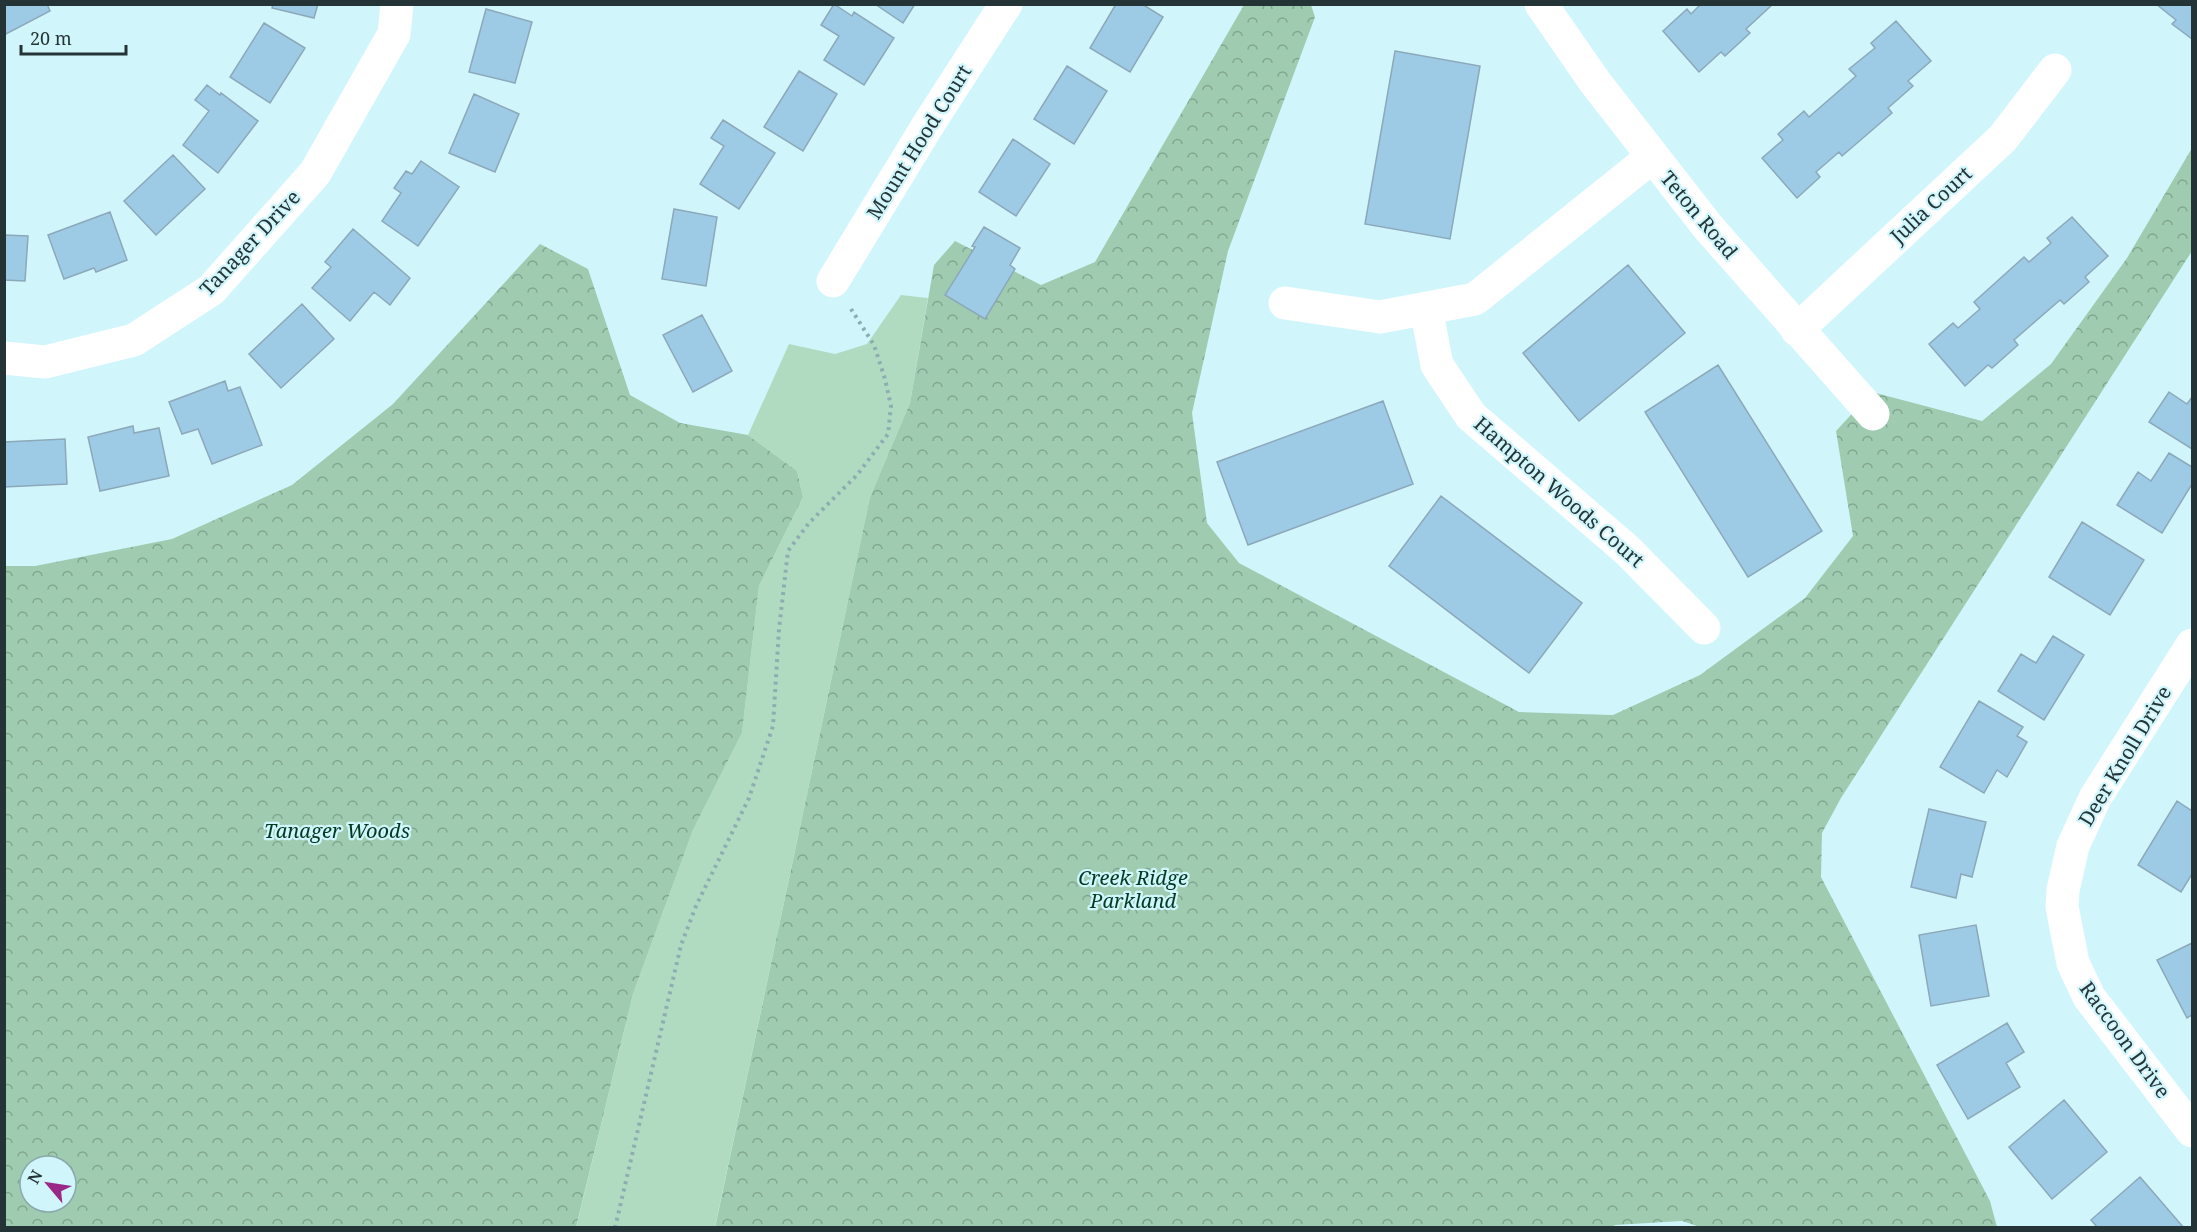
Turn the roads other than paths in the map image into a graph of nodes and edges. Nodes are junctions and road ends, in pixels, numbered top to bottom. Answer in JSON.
{"nodes":[{"id":1,"x":397,"y":4,"type":"edge"},
{"id":2,"x":1006,"y":4,"type":"edge"},
{"id":3,"x":1541,"y":4,"type":"edge"},
{"id":4,"x":2055,"y":70,"type":"dead end"},
{"id":5,"x":1652,"y":158,"type":"junction"},
{"id":6,"x":833,"y":281,"type":"road end"},
{"id":7,"x":1285,"y":303,"type":"dead end"},
{"id":8,"x":1426,"y":308,"type":"junction"},
{"id":9,"x":1797,"y":330,"type":"junction"},
{"id":10,"x":4,"y":358,"type":"edge"},
{"id":11,"x":1873,"y":414,"type":"dead end"},
{"id":12,"x":1704,"y":628,"type":"dead end"},
{"id":13,"x":2193,"y":645,"type":"edge"},
{"id":14,"x":2062,"y":908,"type":"joint"},
{"id":15,"x":2193,"y":1131,"type":"edge"}],
"edges":[{"from":1,"to":10,"type":"street","name":"Tanager Drive"},
{"from":2,"to":6,"type":"street","name":"Mount Hood Court"},
{"from":3,"to":5,"type":"street","name":"Teton Road"},
{"from":4,"to":9,"type":"street","name":"Julia Court"},
{"from":5,"to":8,"type":"street"},
{"from":5,"to":9,"type":"street","name":"Teton Road"},
{"from":7,"to":8,"type":"street"},
{"from":8,"to":12,"type":"street","name":"Hampton Woods Court"},
{"from":9,"to":11,"type":"street","name":"Teton Road"},
{"from":13,"to":14,"type":"street","name":"Deer Knoll Drive"},
{"from":14,"to":15,"type":"street","name":"Raccoon Drive"}]}
